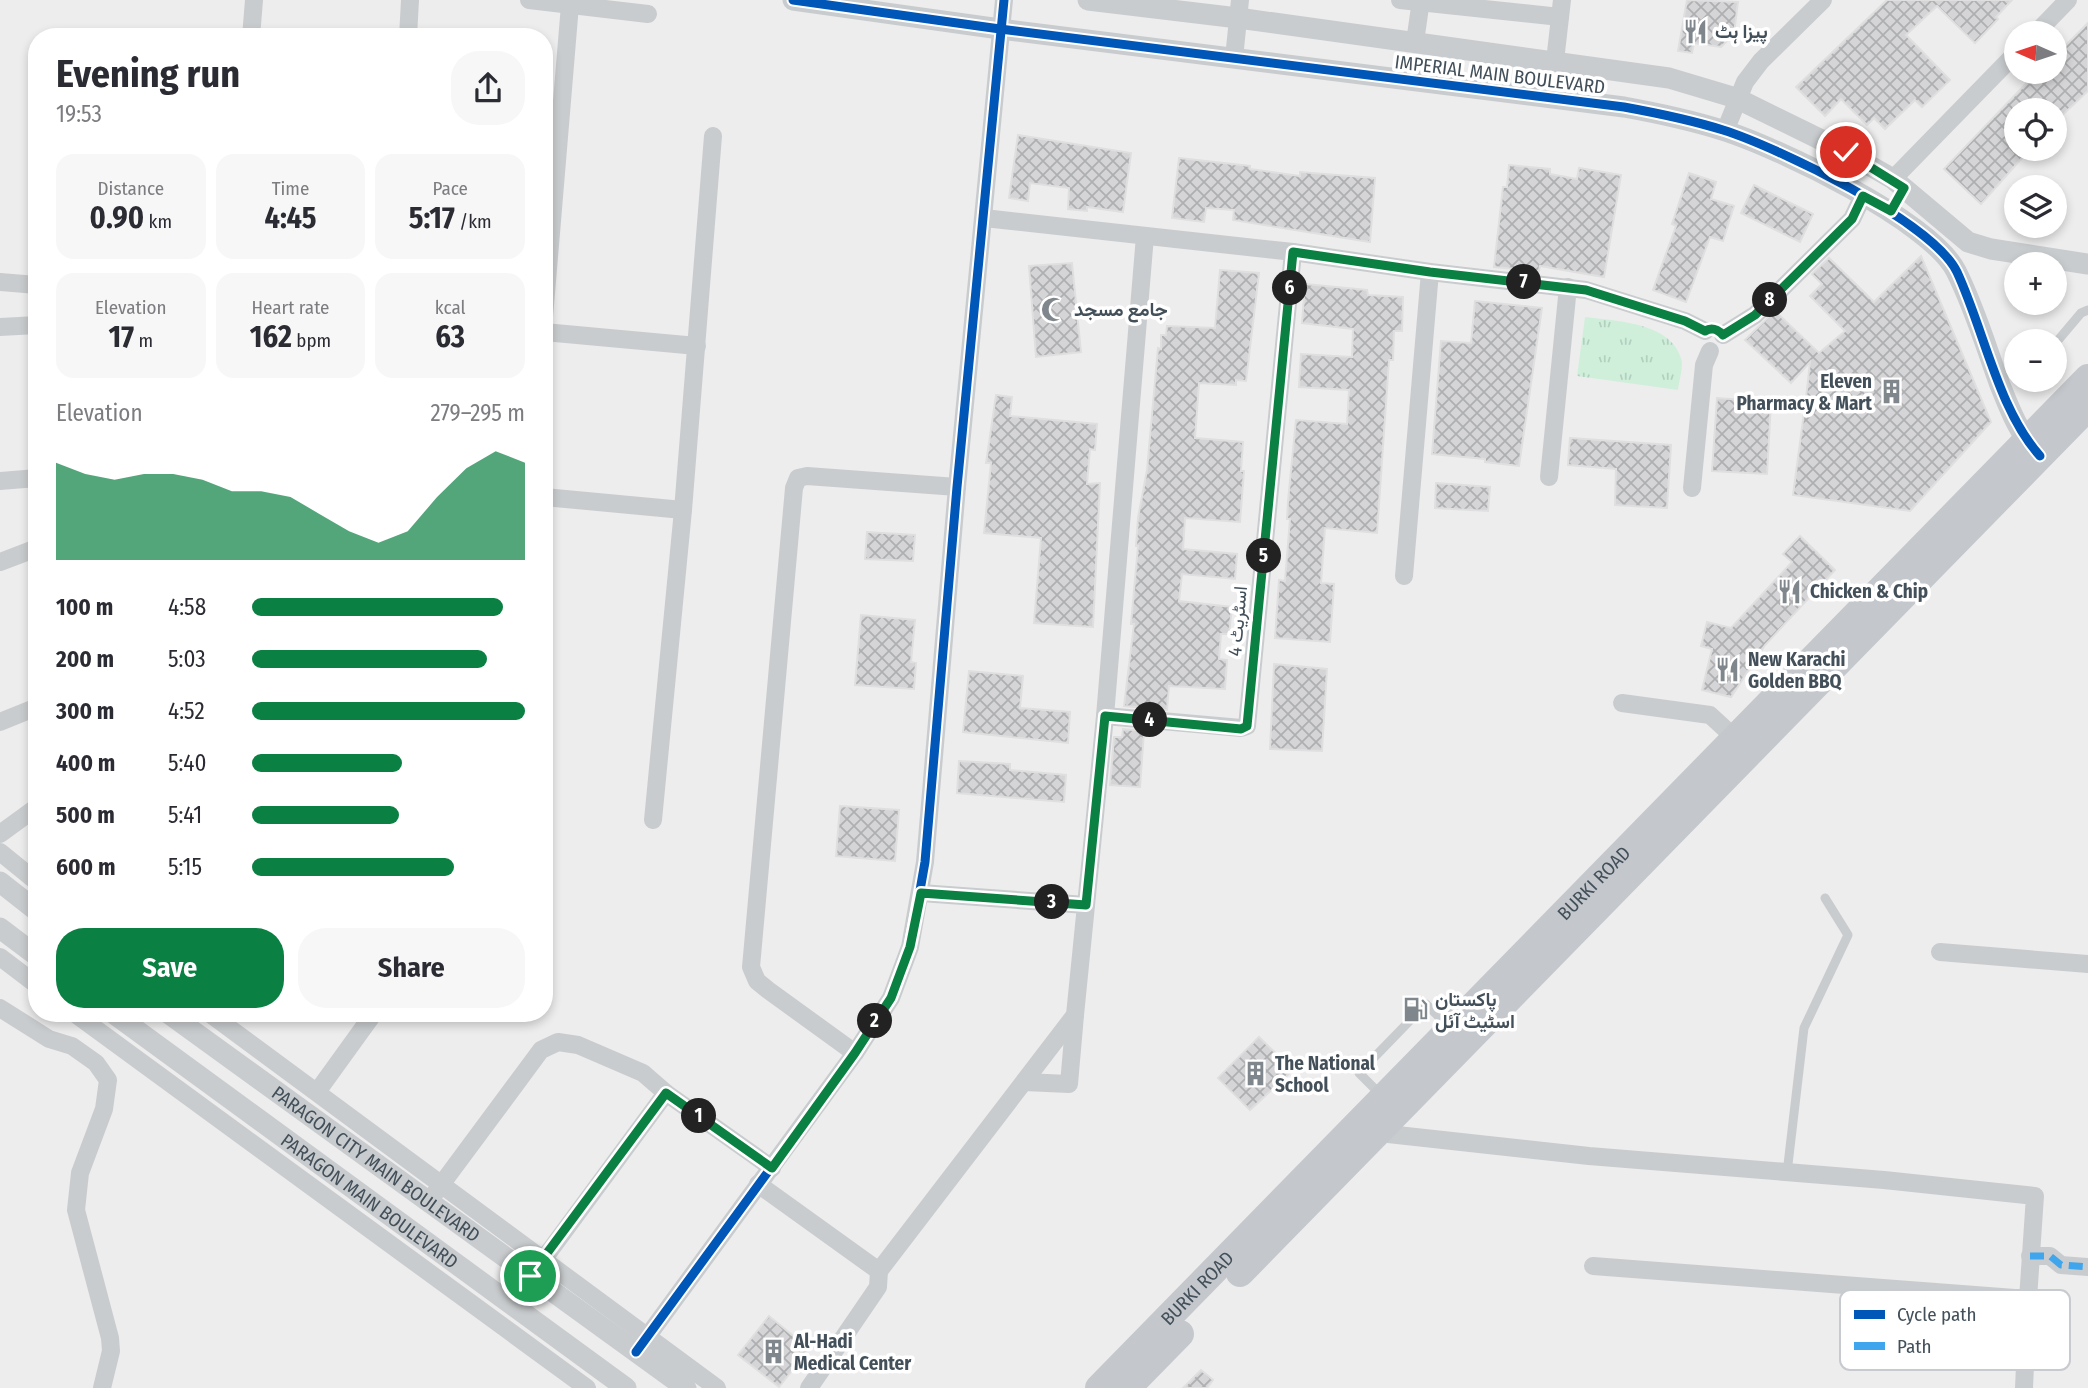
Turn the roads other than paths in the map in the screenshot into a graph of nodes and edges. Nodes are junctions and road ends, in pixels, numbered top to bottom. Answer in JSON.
{"nodes":[{"id":1,"x":254,"y":0,"type":"edge"},
{"id":2,"x":411,"y":0,"type":"edge"},
{"id":3,"x":529,"y":0,"type":"edge"},
{"id":4,"x":793,"y":0,"type":"edge"},
{"id":5,"x":1004,"y":0,"type":"edge"},
{"id":6,"x":1088,"y":0,"type":"edge"},
{"id":7,"x":1400,"y":0,"type":"edge"},
{"id":8,"x":1822,"y":0,"type":"edge"},
{"id":9,"x":2068,"y":0,"type":"edge"},
{"id":10,"x":1420,"y":1,"type":"edge"},
{"id":11,"x":570,"y":5,"type":"junction"},
{"id":12,"x":1561,"y":8,"type":"edge"},
{"id":13,"x":1239,"y":9,"type":"edge"},
{"id":14,"x":648,"y":14,"type":"dead end"},
{"id":15,"x":2048,"y":21,"type":"edge"},
{"id":16,"x":252,"y":28,"type":"edge"},
{"id":17,"x":409,"y":28,"type":"edge"},
{"id":18,"x":1000,"y":29,"type":"junction"},
{"id":19,"x":1415,"y":42,"type":"junction"},
{"id":20,"x":1234,"y":58,"type":"junction"},
{"id":21,"x":1555,"y":61,"type":"junction"},
{"id":22,"x":2004,"y":66,"type":"edge"},
{"id":23,"x":1736,"y":98,"type":"junction"},
{"id":24,"x":1725,"y":131,"type":"junction"},
{"id":25,"x":713,"y":136,"type":"dead end"},
{"id":26,"x":1899,"y":184,"type":"junction"},
{"id":27,"x":1863,"y":196,"type":"junction"},
{"id":28,"x":553,"y":209,"type":"edge"},
{"id":29,"x":1891,"y":211,"type":"junction"},
{"id":30,"x":984,"y":218,"type":"junction"},
{"id":31,"x":1145,"y":236,"type":"junction"},
{"id":32,"x":1293,"y":252,"type":"junction"},
{"id":33,"x":2088,"y":264,"type":"edge"},
{"id":34,"x":1430,"y":272,"type":"junction"},
{"id":35,"x":0,"y":282,"type":"edge"},
{"id":36,"x":28,"y":284,"type":"edge"},
{"id":37,"x":1568,"y":287,"type":"junction"},
{"id":38,"x":2088,"y":310,"type":"edge"},
{"id":39,"x":28,"y":325,"type":"edge"},
{"id":40,"x":0,"y":327,"type":"edge"},
{"id":41,"x":2067,"y":330,"type":"edge"},
{"id":42,"x":553,"y":333,"type":"edge"},
{"id":43,"x":1714,"y":333,"type":"junction"},
{"id":44,"x":697,"y":346,"type":"junction"},
{"id":45,"x":2088,"y":378,"type":"edge"},
{"id":46,"x":2088,"y":407,"type":"edge"},
{"id":47,"x":2033,"y":448,"type":"junction"},
{"id":48,"x":1549,"y":477,"type":"dead end"},
{"id":49,"x":28,"y":479,"type":"edge"},
{"id":50,"x":0,"y":481,"type":"edge"},
{"id":51,"x":957,"y":487,"type":"junction"},
{"id":52,"x":1692,"y":488,"type":"dead end"},
{"id":53,"x":553,"y":498,"type":"edge"},
{"id":54,"x":683,"y":510,"type":"junction"},
{"id":55,"x":28,"y":551,"type":"edge"},
{"id":56,"x":0,"y":562,"type":"edge"},
{"id":57,"x":1404,"y":576,"type":"dead end"},
{"id":58,"x":1622,"y":703,"type":"dead end"},
{"id":59,"x":28,"y":711,"type":"edge"},
{"id":60,"x":1105,"y":716,"type":"junction"},
{"id":61,"x":0,"y":722,"type":"edge"},
{"id":62,"x":1735,"y":738,"type":"junction"},
{"id":63,"x":28,"y":814,"type":"edge"},
{"id":64,"x":653,"y":820,"type":"dead end"},
{"id":65,"x":0,"y":834,"type":"edge"},
{"id":66,"x":0,"y":852,"type":"edge"},
{"id":67,"x":28,"y":875,"type":"edge"},
{"id":68,"x":0,"y":882,"type":"edge"},
{"id":69,"x":921,"y":893,"type":"junction"},
{"id":70,"x":1825,"y":898,"type":"dead end"},
{"id":71,"x":28,"y":904,"type":"edge"},
{"id":72,"x":1086,"y":905,"type":"junction"},
{"id":73,"x":0,"y":928,"type":"edge"},
{"id":74,"x":28,"y":949,"type":"edge"},
{"id":75,"x":1941,"y":952,"type":"dead end"},
{"id":76,"x":0,"y":957,"type":"edge"},
{"id":77,"x":2088,"y":964,"type":"edge"},
{"id":78,"x":28,"y":978,"type":"edge"},
{"id":79,"x":0,"y":1008,"type":"edge"},
{"id":80,"x":1074,"y":1015,"type":"junction"},
{"id":81,"x":84,"y":1022,"type":"edge"},
{"id":82,"x":93,"y":1022,"type":"edge"},
{"id":83,"x":125,"y":1022,"type":"edge"},
{"id":84,"x":179,"y":1022,"type":"edge"},
{"id":85,"x":221,"y":1022,"type":"edge"},
{"id":86,"x":367,"y":1022,"type":"edge"},
{"id":87,"x":72,"y":1046,"type":"junction"},
{"id":88,"x":855,"y":1053,"type":"junction"},
{"id":89,"x":1024,"y":1082,"type":"junction"},
{"id":90,"x":317,"y":1091,"type":"junction"},
{"id":91,"x":666,"y":1093,"type":"junction"},
{"id":92,"x":1379,"y":1133,"type":"junction"},
{"id":93,"x":772,"y":1168,"type":"junction"},
{"id":94,"x":1787,"y":1173,"type":"junction"},
{"id":95,"x":441,"y":1184,"type":"junction"},
{"id":96,"x":758,"y":1184,"type":"junction"},
{"id":97,"x":428,"y":1203,"type":"junction"},
{"id":98,"x":2030,"y":1255,"type":"junction"},
{"id":99,"x":1594,"y":1266,"type":"dead end"},
{"id":100,"x":2088,"y":1267,"type":"edge"},
{"id":101,"x":537,"y":1268,"type":"junction"},
{"id":102,"x":879,"y":1271,"type":"junction"},
{"id":103,"x":1910,"y":1290,"type":"edge"},
{"id":104,"x":2028,"y":1290,"type":"edge"},
{"id":105,"x":641,"y":1344,"type":"junction"},
{"id":106,"x":2025,"y":1370,"type":"edge"},
{"id":107,"x":102,"y":1388,"type":"edge"},
{"id":108,"x":587,"y":1388,"type":"edge"},
{"id":109,"x":626,"y":1388,"type":"edge"},
{"id":110,"x":686,"y":1388,"type":"edge"},
{"id":111,"x":717,"y":1388,"type":"edge"},
{"id":112,"x":810,"y":1388,"type":"edge"},
{"id":113,"x":1099,"y":1388,"type":"edge"},
{"id":114,"x":1127,"y":1388,"type":"edge"},
{"id":115,"x":2024,"y":1388,"type":"edge"}],
"edges":[{"from":1,"to":16,"type":"street"},
{"from":2,"to":17,"type":"street"},
{"from":3,"to":11,"type":"street"},
{"from":4,"to":18,"type":"street","name":"IMPERIAL MAIN BOULEVARD"},
{"from":5,"to":18,"type":"street"},
{"from":6,"to":13,"type":"street"},
{"from":7,"to":10,"type":"street"},
{"from":8,"to":23,"type":"street"},
{"from":9,"to":15,"type":"street"},
{"from":10,"to":12,"type":"street"},
{"from":10,"to":19,"type":"street"},
{"from":11,"to":14,"type":"street"},
{"from":11,"to":28,"type":"street"},
{"from":12,"to":21,"type":"street"},
{"from":13,"to":19,"type":"street"},
{"from":13,"to":20,"type":"street"},
{"from":18,"to":20,"type":"street","name":"IMPERIAL MAIN BOULEVARD"},
{"from":18,"to":30,"type":"street"},
{"from":19,"to":21,"type":"street"},
{"from":20,"to":24,"type":"street","name":"IMPERIAL MAIN BOULEVARD"},
{"from":21,"to":23,"type":"street"},
{"from":22,"to":26,"type":"street"},
{"from":23,"to":24,"type":"street"},
{"from":23,"to":26,"type":"street"},
{"from":24,"to":27,"type":"street","name":"IMPERIAL MAIN BOULEVARD"},
{"from":25,"to":44,"type":"street"},
{"from":26,"to":29,"type":"street"},
{"from":26,"to":33,"type":"street"},
{"from":27,"to":29,"type":"street","name":"IMPERIAL MAIN BOULEVARD"},
{"from":27,"to":43,"type":"street"},
{"from":29,"to":47,"type":"street","name":"IMPERIAL MAIN BOULEVARD"},
{"from":30,"to":31,"type":"street"},
{"from":30,"to":51,"type":"street"},
{"from":31,"to":32,"type":"street"},
{"from":31,"to":60,"type":"street"},
{"from":32,"to":34,"type":"street"},
{"from":32,"to":60,"type":"street","name":"اسٹریٹ 4"},
{"from":34,"to":37,"type":"street"},
{"from":34,"to":57,"type":"street"},
{"from":35,"to":36,"type":"street"},
{"from":37,"to":43,"type":"street"},
{"from":37,"to":48,"type":"street"},
{"from":38,"to":41,"type":"lane"},
{"from":39,"to":40,"type":"street"},
{"from":42,"to":44,"type":"street"},
{"from":43,"to":52,"type":"street"},
{"from":44,"to":54,"type":"street"},
{"from":45,"to":47,"type":"main road","name":"BURKI ROAD"},
{"from":46,"to":47,"type":"main road","name":"BURKI ROAD"},
{"from":47,"to":62,"type":"main road","name":"BURKI ROAD"},
{"from":47,"to":92,"type":"main road","name":"BURKI ROAD"},
{"from":49,"to":50,"type":"street"},
{"from":51,"to":69,"type":"street"},
{"from":51,"to":88,"type":"street"},
{"from":53,"to":54,"type":"street"},
{"from":54,"to":64,"type":"street"},
{"from":55,"to":56,"type":"street"},
{"from":58,"to":62,"type":"street"},
{"from":59,"to":61,"type":"street"},
{"from":60,"to":72,"type":"street"},
{"from":62,"to":113,"type":"main road","name":"BURKI ROAD"},
{"from":63,"to":65,"type":"street"},
{"from":66,"to":67,"type":"street"},
{"from":68,"to":71,"type":"street"},
{"from":69,"to":72,"type":"street"},
{"from":69,"to":88,"type":"street"},
{"from":70,"to":94,"type":"lane"},
{"from":72,"to":80,"type":"street"},
{"from":73,"to":74,"type":"street"},
{"from":75,"to":77,"type":"street"},
{"from":76,"to":78,"type":"street"},
{"from":79,"to":87,"type":"street"},
{"from":80,"to":89,"type":"street"},
{"from":80,"to":89,"type":"street"},
{"from":81,"to":87,"type":"street"},
{"from":82,"to":108,"type":"street"},
{"from":83,"to":109,"type":"street","name":"PARAGON MAIN BOULEVARD"},
{"from":84,"to":97,"type":"street","name":"PARAGON CITY MAIN BOULEVARD"},
{"from":85,"to":90,"type":"street"},
{"from":86,"to":90,"type":"street"},
{"from":87,"to":107,"type":"street"},
{"from":88,"to":93,"type":"street"},
{"from":89,"to":102,"type":"street"},
{"from":90,"to":95,"type":"street"},
{"from":91,"to":93,"type":"street"},
{"from":91,"to":95,"type":"street"},
{"from":91,"to":101,"type":"street"},
{"from":92,"to":94,"type":"street"},
{"from":92,"to":114,"type":"main road","name":"BURKI ROAD"},
{"from":93,"to":96,"type":"street"},
{"from":94,"to":98,"type":"street"},
{"from":95,"to":97,"type":"street"},
{"from":95,"to":101,"type":"street"},
{"from":96,"to":102,"type":"street"},
{"from":96,"to":105,"type":"street"},
{"from":97,"to":101,"type":"street","name":"PARAGON CITY MAIN BOULEVARD"},
{"from":98,"to":100,"type":"street"},
{"from":98,"to":104,"type":"street"},
{"from":99,"to":103,"type":"street"},
{"from":101,"to":105,"type":"street","name":"PARAGON CITY MAIN BOULEVARD"},
{"from":102,"to":112,"type":"street"},
{"from":105,"to":110,"type":"street","name":"PARAGON CITY MAIN BOULEVARD"},
{"from":105,"to":111,"type":"street"},
{"from":106,"to":115,"type":"street"}]}
